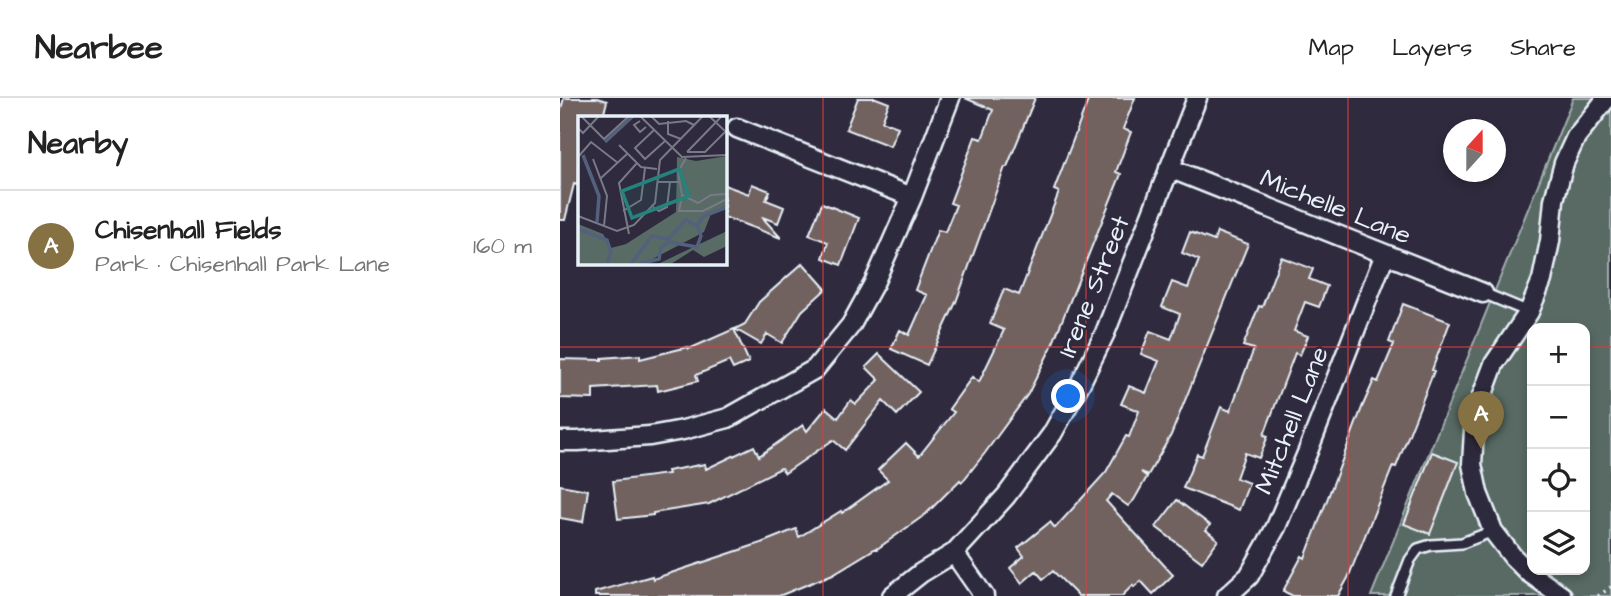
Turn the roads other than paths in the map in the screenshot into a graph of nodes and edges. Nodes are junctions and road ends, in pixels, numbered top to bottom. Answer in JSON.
{"nodes":[{"id":1,"x":950,"y":98,"type":"edge"},
{"id":2,"x":1197,"y":98,"type":"edge"},
{"id":3,"x":1607,"y":98,"type":"edge"},
{"id":4,"x":737,"y":128,"type":"dead end"},
{"id":5,"x":1169,"y":167,"type":"junction"},
{"id":6,"x":912,"y":197,"type":"junction"},
{"id":7,"x":1385,"y":254,"type":"junction"},
{"id":8,"x":1483,"y":293,"type":"joint"},
{"id":9,"x":1528,"y":312,"type":"junction"},
{"id":10,"x":560,"y":441,"type":"edge"},
{"id":11,"x":1493,"y":531,"type":"junction"},
{"id":12,"x":954,"y":553,"type":"junction"},
{"id":13,"x":892,"y":596,"type":"edge"},
{"id":14,"x":984,"y":596,"type":"edge"},
{"id":15,"x":1227,"y":596,"type":"edge"},
{"id":16,"x":1396,"y":596,"type":"edge"},
{"id":17,"x":1562,"y":596,"type":"edge"}],
"edges":[{"from":1,"to":6,"type":"street"},
{"from":2,"to":5,"type":"street","name":"Irene Street"},
{"from":3,"to":9,"type":"street"},
{"from":4,"to":6,"type":"street"},
{"from":5,"to":7,"type":"street","name":"Michelle Lane"},
{"from":5,"to":12,"type":"street","name":"Irene Street"},
{"from":6,"to":10,"type":"street"},
{"from":7,"to":8,"type":"street","name":"Michelle Lane"},
{"from":7,"to":15,"type":"street","name":"Mitchell Lane"},
{"from":8,"to":9,"type":"lane"},
{"from":9,"to":11,"type":"street"},
{"from":11,"to":16,"type":"lane"},
{"from":11,"to":17,"type":"street"},
{"from":12,"to":13,"type":"street","name":"Irene Street"},
{"from":12,"to":14,"type":"street"}]}
